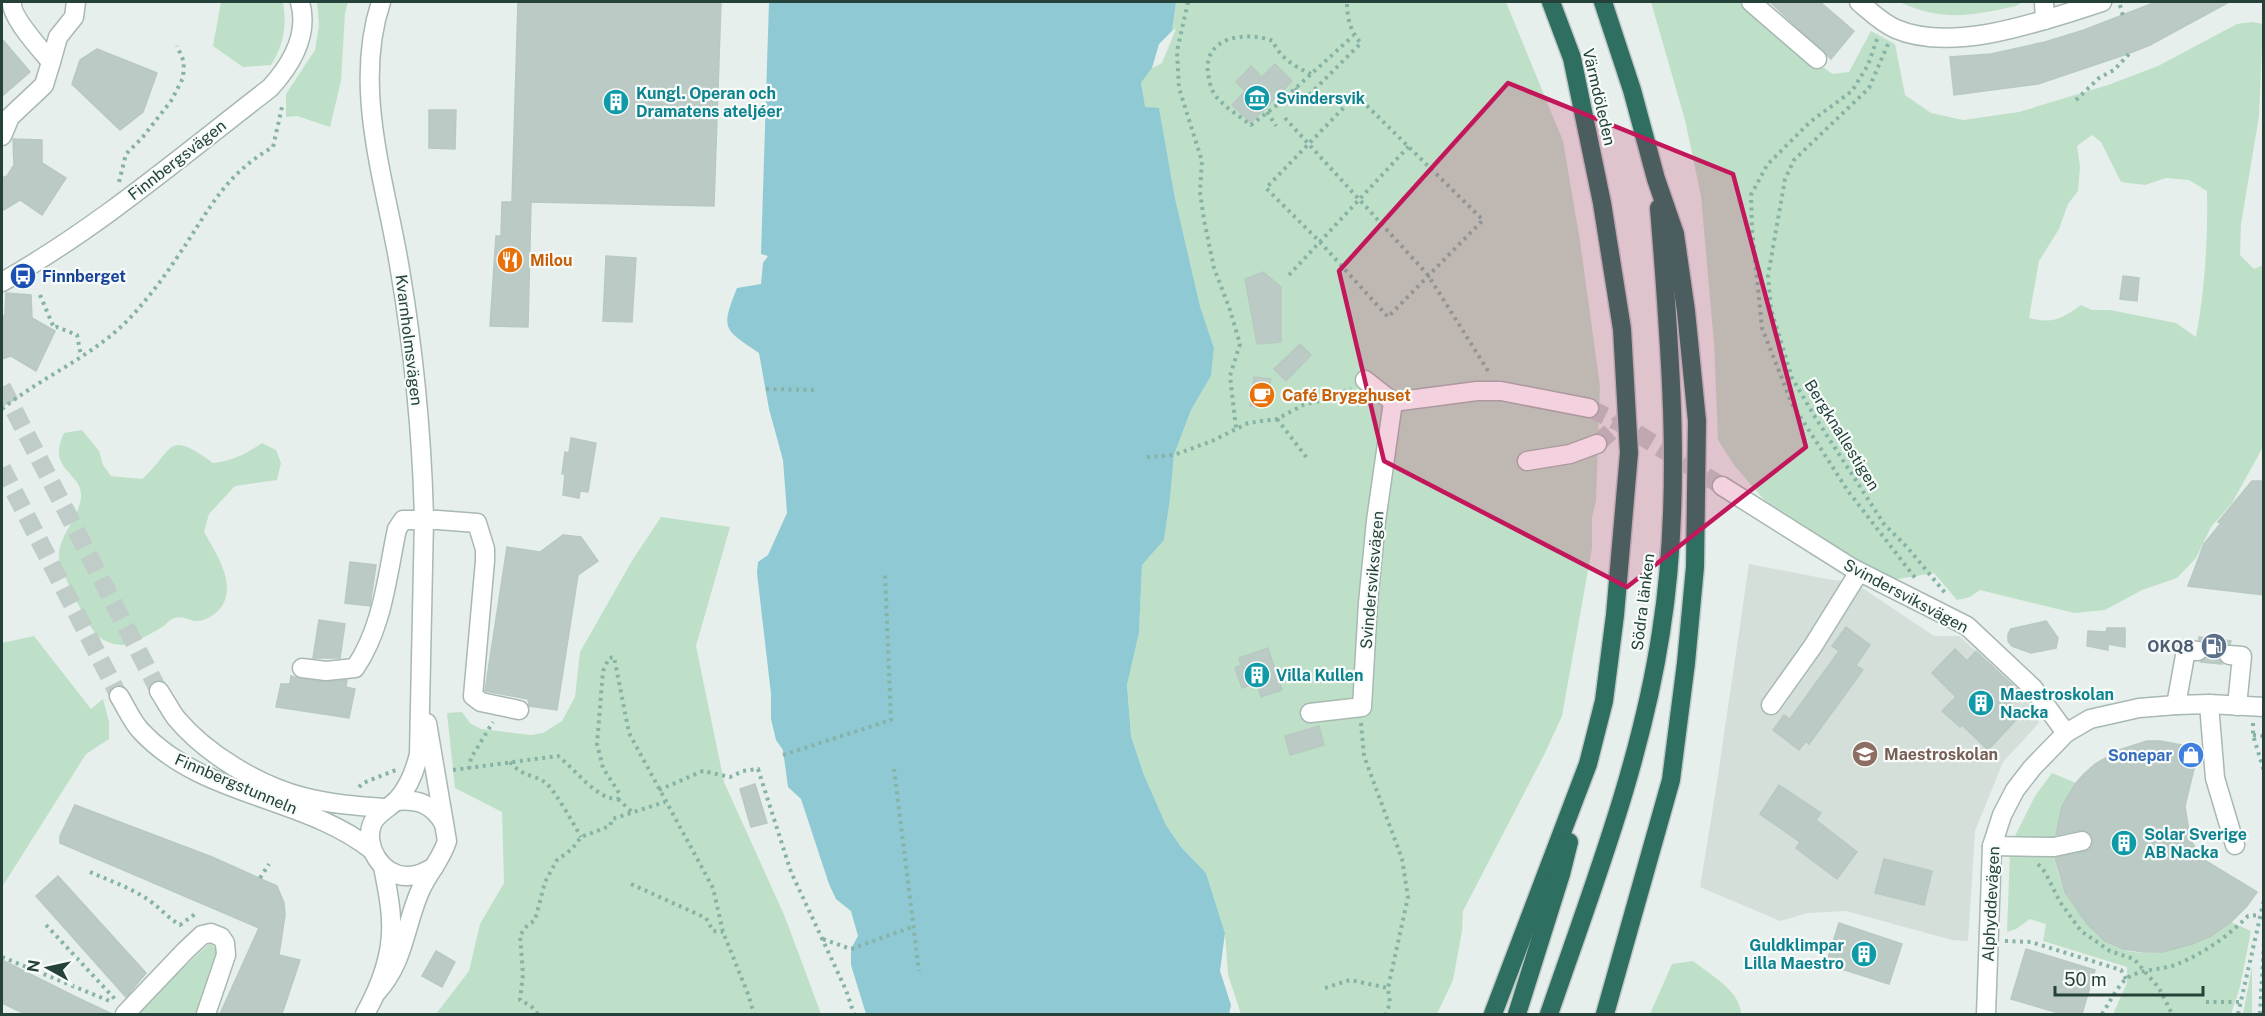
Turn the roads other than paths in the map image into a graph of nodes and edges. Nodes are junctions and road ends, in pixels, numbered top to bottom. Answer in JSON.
{"nodes":[{"id":1,"x":12,"y":2,"type":"edge"},
{"id":2,"x":76,"y":2,"type":"edge"},
{"id":3,"x":300,"y":2,"type":"edge"},
{"id":4,"x":381,"y":2,"type":"edge"},
{"id":5,"x":1551,"y":2,"type":"edge"},
{"id":6,"x":1603,"y":2,"type":"edge"},
{"id":7,"x":1751,"y":2,"type":"edge"},
{"id":8,"x":1859,"y":2,"type":"edge"},
{"id":9,"x":2102,"y":2,"type":"edge"},
{"id":10,"x":2045,"y":11,"type":"edge"},
{"id":11,"x":1817,"y":59,"type":"dead end"},
{"id":12,"x":51,"y":62,"type":"junction"},
{"id":13,"x":6,"y":112,"type":"edge"},
{"id":14,"x":2,"y":136,"type":"edge"},
{"id":15,"x":1656,"y":179,"type":"junction"},
{"id":16,"x":2,"y":282,"type":"edge"},
{"id":17,"x":1365,"y":380,"type":"road end"},
{"id":18,"x":1393,"y":402,"type":"junction"},
{"id":19,"x":1589,"y":408,"type":"tunnel mouth"},
{"id":20,"x":1597,"y":444,"type":"tunnel mouth"},
{"id":21,"x":1527,"y":461,"type":"dead end"},
{"id":22,"x":1722,"y":486,"type":"tunnel mouth"},
{"id":23,"x":424,"y":519,"type":"junction"},
{"id":24,"x":1859,"y":572,"type":"junction"},
{"id":25,"x":2198,"y":651,"type":"dead end"},
{"id":26,"x":2229,"y":655,"type":"tunnel mouth"},
{"id":27,"x":302,"y":668,"type":"dead end"},
{"id":28,"x":420,"y":683,"type":"junction"},
{"id":29,"x":159,"y":691,"type":"tunnel mouth"},
{"id":30,"x":119,"y":696,"type":"tunnel mouth"},
{"id":31,"x":2209,"y":704,"type":"junction"},
{"id":32,"x":1772,"y":705,"type":"dead end"},
{"id":33,"x":2176,"y":705,"type":"junction"},
{"id":34,"x":2251,"y":707,"type":"edge"},
{"id":35,"x":519,"y":710,"type":"dead end"},
{"id":36,"x":1310,"y":713,"type":"dead end"},
{"id":37,"x":2066,"y":733,"type":"junction"},
{"id":38,"x":1588,"y":764,"type":"junction"},
{"id":39,"x":390,"y":805,"type":"junction"},
{"id":40,"x":446,"y":826,"type":"junction"},
{"id":41,"x":2082,"y":842,"type":"dead end"},
{"id":42,"x":2235,"y":845,"type":"dead end"},
{"id":43,"x":1992,"y":846,"type":"junction"},
{"id":44,"x":372,"y":850,"type":"junction"},
{"id":45,"x":383,"y":866,"type":"junction"},
{"id":46,"x":434,"y":867,"type":"junction"},
{"id":47,"x":376,"y":993,"type":"junction"},
{"id":48,"x":125,"y":1014,"type":"edge"},
{"id":49,"x":206,"y":1014,"type":"edge"},
{"id":50,"x":365,"y":1014,"type":"edge"},
{"id":51,"x":1493,"y":1014,"type":"edge"},
{"id":52,"x":1517,"y":1014,"type":"edge"},
{"id":53,"x":1550,"y":1014,"type":"edge"},
{"id":54,"x":1605,"y":1014,"type":"edge"},
{"id":55,"x":1986,"y":1014,"type":"edge"}],
"edges":[{"from":1,"to":12,"type":"street"},
{"from":2,"to":12,"type":"street"},
{"from":3,"to":16,"type":"street","name":"Finnbergsvägen"},
{"from":4,"to":23,"type":"street","name":"Kvarnholmsvägen"},
{"from":5,"to":38,"type":"highway","name":"Värmdöleden"},
{"from":6,"to":15,"type":"highway","name":"Värmdöleden"},
{"from":7,"to":11,"type":"street"},
{"from":8,"to":10,"type":"street"},
{"from":9,"to":10,"type":"street"},
{"from":12,"to":13,"type":"street"},
{"from":13,"to":14,"type":"street"},
{"from":15,"to":53,"type":"highway","name":"Södra länken"},
{"from":15,"to":54,"type":"highway"},
{"from":17,"to":18,"type":"street"},
{"from":18,"to":19,"type":"street"},
{"from":18,"to":36,"type":"street","name":"Svindersviksvägen"},
{"from":20,"to":21,"type":"street"},
{"from":22,"to":24,"type":"street","name":"Svindersviksvägen"},
{"from":23,"to":27,"type":"street"},
{"from":23,"to":28,"type":"street","name":"Kvarnholmsvägen"},
{"from":23,"to":35,"type":"street"},
{"from":24,"to":32,"type":"street"},
{"from":24,"to":37,"type":"street","name":"Svindersviksvägen"},
{"from":25,"to":33,"type":"street"},
{"from":26,"to":34,"type":"street"},
{"from":28,"to":39,"type":"street","name":"Kvarnholmsvägen"},
{"from":28,"to":40,"type":"street","name":"Kvarnholmsvägen"},
{"from":29,"to":39,"type":"street","name":"Finnbergstunneln"},
{"from":30,"to":44,"type":"street","name":"Finnbergstunneln"},
{"from":31,"to":33,"type":"street","name":"Alphyddevägen"},
{"from":31,"to":34,"type":"street","name":"Alphyddevägen"},
{"from":31,"to":42,"type":"street"},
{"from":33,"to":37,"type":"street","name":"Alphyddevägen"},
{"from":37,"to":43,"type":"street","name":"Alphyddevägen"},
{"from":38,"to":51,"type":"highway"},
{"from":38,"to":52,"type":"highway"},
{"from":39,"to":40,"type":"street"},
{"from":39,"to":44,"type":"street","name":"Kvarnholmsvägen"},
{"from":40,"to":46,"type":"street","name":"Kvarnholmsvägen"},
{"from":41,"to":43,"type":"street"},
{"from":43,"to":55,"type":"street","name":"Alphyddevägen"},
{"from":44,"to":45,"type":"street","name":"Kvarnholmsvägen"},
{"from":45,"to":46,"type":"street"},
{"from":45,"to":47,"type":"street","name":"Kvarnholmsvägen"},
{"from":46,"to":47,"type":"street","name":"Kvarnholmsvägen"},
{"from":47,"to":50,"type":"street","name":"Kvarnholmsvägen"},
{"from":48,"to":49,"type":"street"}]}
